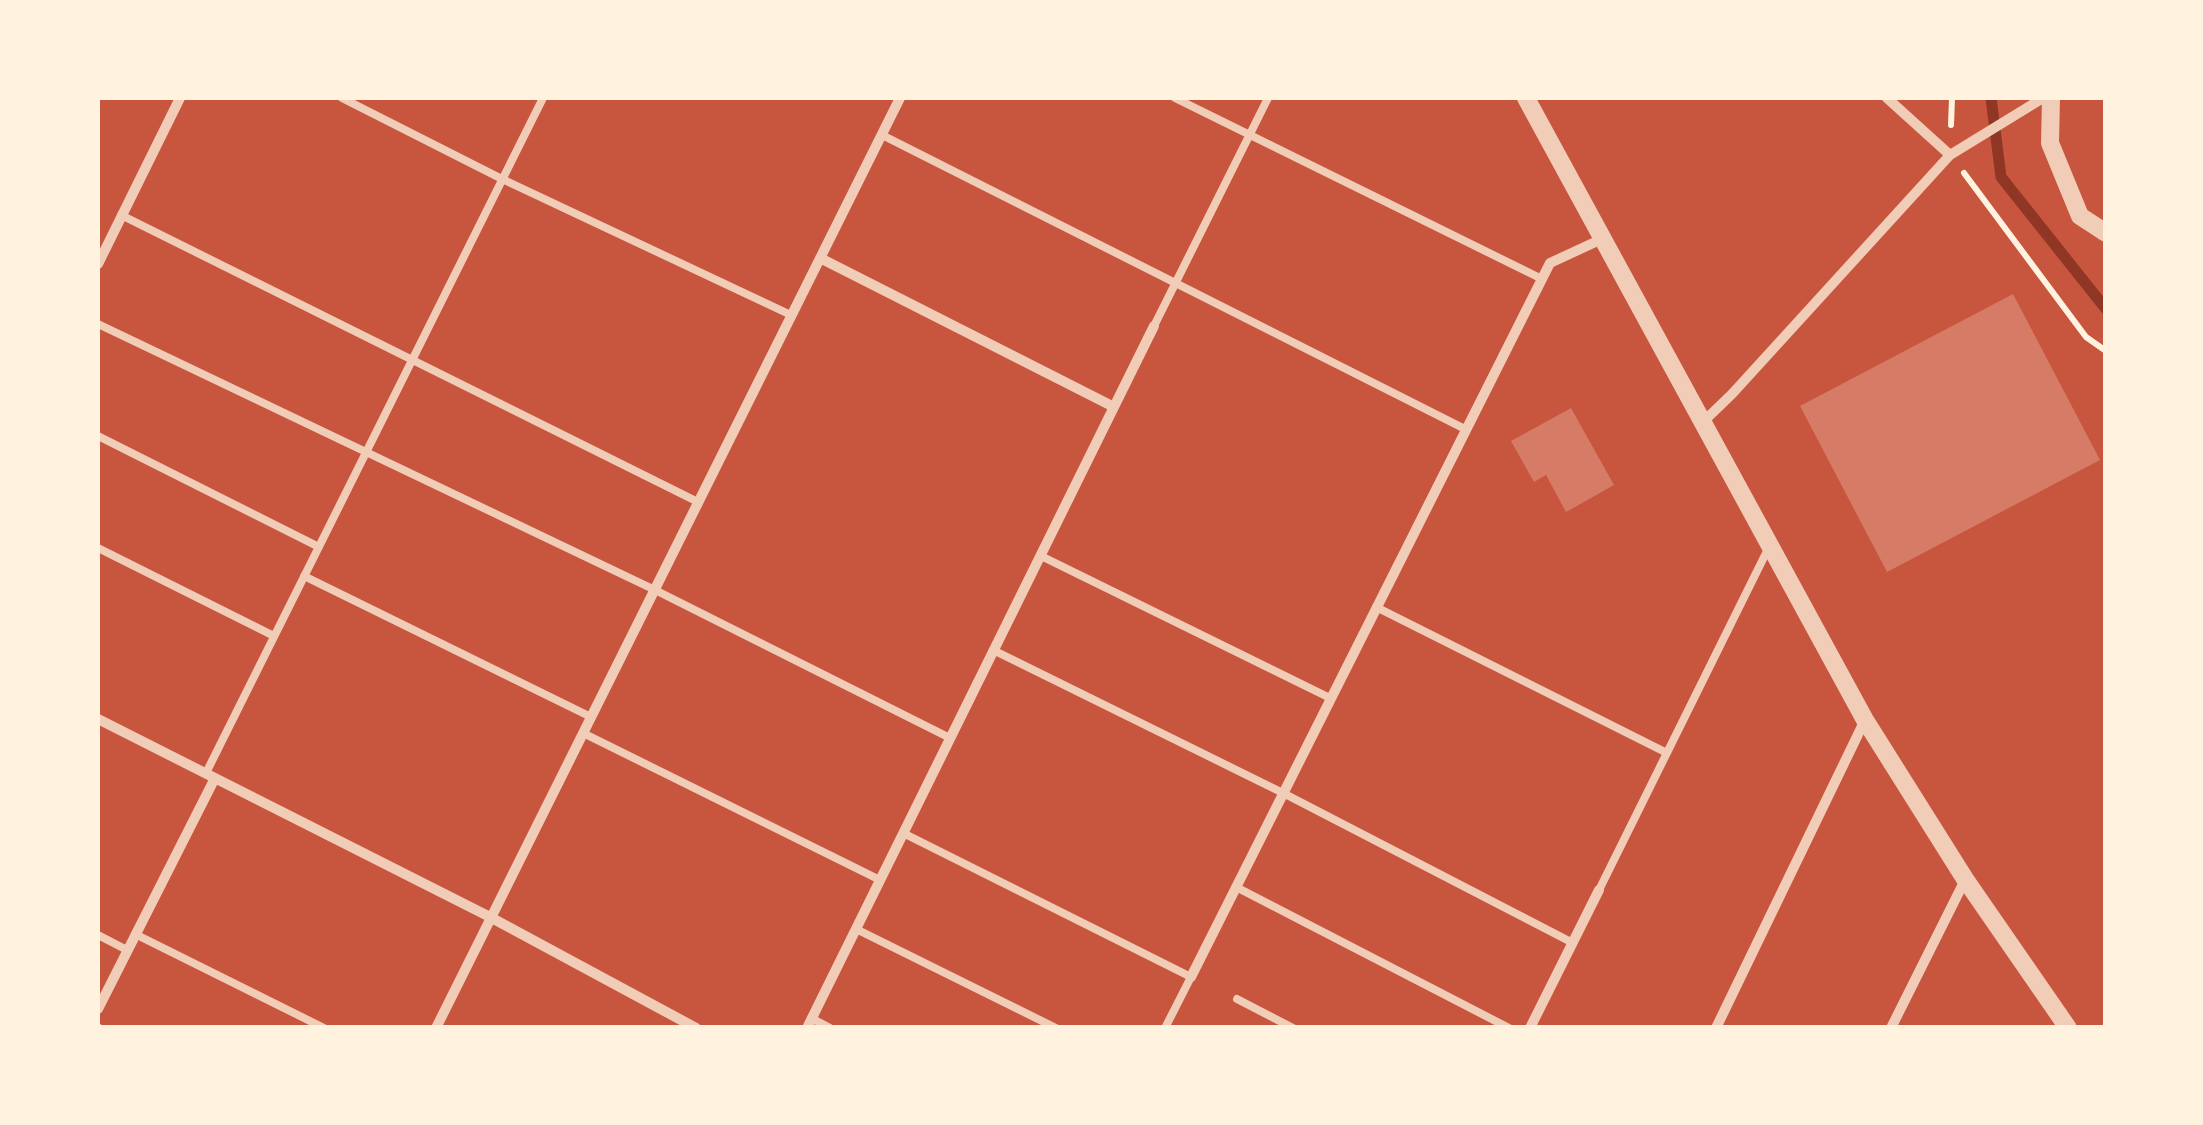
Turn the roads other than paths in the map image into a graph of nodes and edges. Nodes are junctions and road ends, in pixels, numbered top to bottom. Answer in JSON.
{"nodes":[{"id":1,"x":180,"y":98,"type":"edge"},
{"id":2,"x":342,"y":98,"type":"edge"},
{"id":3,"x":543,"y":98,"type":"edge"},
{"id":4,"x":900,"y":98,"type":"edge"},
{"id":5,"x":1175,"y":98,"type":"edge"},
{"id":6,"x":1268,"y":98,"type":"edge"},
{"id":7,"x":1526,"y":98,"type":"edge"},
{"id":8,"x":1887,"y":98,"type":"edge"},
{"id":9,"x":2044,"y":98,"type":"edge"},
{"id":10,"x":2052,"y":98,"type":"edge"},
{"id":11,"x":1250,"y":134,"type":"junction"},
{"id":12,"x":882,"y":135,"type":"junction"},
{"id":13,"x":1950,"y":155,"type":"junction"},
{"id":14,"x":502,"y":180,"type":"junction"},
{"id":15,"x":121,"y":215,"type":"junction"},
{"id":16,"x":2106,"y":233,"type":"edge"},
{"id":17,"x":1605,"y":238,"type":"junction"},
{"id":18,"x":820,"y":258,"type":"junction"},
{"id":19,"x":98,"y":264,"type":"edge"},
{"id":20,"x":1542,"y":279,"type":"junction"},
{"id":21,"x":1176,"y":282,"type":"junction"},
{"id":22,"x":791,"y":315,"type":"junction"},
{"id":23,"x":98,"y":324,"type":"edge"},
{"id":24,"x":1154,"y":326,"type":"joint"},
{"id":25,"x":412,"y":360,"type":"junction"},
{"id":26,"x":1114,"y":406,"type":"junction"},
{"id":27,"x":1703,"y":422,"type":"junction"},
{"id":28,"x":1465,"y":430,"type":"junction"},
{"id":29,"x":98,"y":436,"type":"edge"},
{"id":30,"x":366,"y":452,"type":"junction"},
{"id":31,"x":698,"y":502,"type":"junction"},
{"id":32,"x":319,"y":547,"type":"junction"},
{"id":33,"x":98,"y":548,"type":"edge"},
{"id":34,"x":1769,"y":548,"type":"junction"},
{"id":35,"x":1041,"y":556,"type":"junction"},
{"id":36,"x":304,"y":576,"type":"junction"},
{"id":37,"x":655,"y":590,"type":"junction"},
{"id":38,"x":1376,"y":607,"type":"junction"},
{"id":39,"x":274,"y":636,"type":"junction"},
{"id":40,"x":993,"y":650,"type":"junction"},
{"id":41,"x":1330,"y":698,"type":"junction"},
{"id":42,"x":590,"y":717,"type":"junction"},
{"id":43,"x":98,"y":719,"type":"edge"},
{"id":44,"x":1866,"y":720,"type":"junction"},
{"id":45,"x":583,"y":732,"type":"junction"},
{"id":46,"x":950,"y":738,"type":"junction"},
{"id":47,"x":1666,"y":753,"type":"junction"},
{"id":48,"x":210,"y":775,"type":"junction"},
{"id":49,"x":1282,"y":793,"type":"junction"},
{"id":50,"x":903,"y":833,"type":"junction"},
{"id":51,"x":1965,"y":879,"type":"junction"},
{"id":52,"x":880,"y":880,"type":"junction"},
{"id":53,"x":1236,"y":886,"type":"junction"},
{"id":54,"x":1598,"y":890,"type":"joint"},
{"id":55,"x":490,"y":916,"type":"junction"},
{"id":56,"x":856,"y":929,"type":"junction"},
{"id":57,"x":135,"y":934,"type":"junction"},
{"id":58,"x":98,"y":935,"type":"edge"},
{"id":59,"x":1572,"y":942,"type":"junction"},
{"id":60,"x":127,"y":950,"type":"junction"},
{"id":61,"x":1191,"y":977,"type":"junction"},
{"id":62,"x":1236,"y":999,"type":"dead end"},
{"id":63,"x":98,"y":1009,"type":"edge"},
{"id":64,"x":809,"y":1023,"type":"edge"},
{"id":65,"x":324,"y":1028,"type":"edge"},
{"id":66,"x":436,"y":1028,"type":"edge"},
{"id":67,"x":696,"y":1028,"type":"edge"},
{"id":68,"x":830,"y":1028,"type":"edge"},
{"id":69,"x":1056,"y":1028,"type":"edge"},
{"id":70,"x":1165,"y":1028,"type":"edge"},
{"id":71,"x":1293,"y":1028,"type":"edge"},
{"id":72,"x":1509,"y":1028,"type":"edge"},
{"id":73,"x":1530,"y":1028,"type":"edge"},
{"id":74,"x":1716,"y":1028,"type":"edge"},
{"id":75,"x":1891,"y":1028,"type":"edge"},
{"id":76,"x":2068,"y":1028,"type":"edge"}],
"edges":[{"from":1,"to":15,"type":"street"},
{"from":2,"to":14,"type":"lane"},
{"from":3,"to":14,"type":"lane"},
{"from":4,"to":12,"type":"street"},
{"from":5,"to":11,"type":"lane"},
{"from":6,"to":11,"type":"lane"},
{"from":7,"to":17,"type":"street"},
{"from":8,"to":13,"type":"street"},
{"from":9,"to":13,"type":"street"},
{"from":10,"to":16,"type":"street"},
{"from":11,"to":20,"type":"lane"},
{"from":11,"to":21,"type":"lane"},
{"from":12,"to":18,"type":"street"},
{"from":12,"to":21,"type":"lane"},
{"from":13,"to":27,"type":"street"},
{"from":14,"to":22,"type":"lane"},
{"from":14,"to":25,"type":"lane"},
{"from":15,"to":19,"type":"street"},
{"from":15,"to":25,"type":"lane"},
{"from":17,"to":20,"type":"street"},
{"from":17,"to":27,"type":"street"},
{"from":18,"to":22,"type":"street"},
{"from":18,"to":26,"type":"street"},
{"from":20,"to":28,"type":"street"},
{"from":21,"to":24,"type":"lane"},
{"from":21,"to":28,"type":"lane"},
{"from":22,"to":31,"type":"street"},
{"from":23,"to":30,"type":"lane"},
{"from":24,"to":26,"type":"street"},
{"from":25,"to":30,"type":"lane"},
{"from":25,"to":31,"type":"lane"},
{"from":26,"to":35,"type":"street"},
{"from":27,"to":34,"type":"street"},
{"from":28,"to":38,"type":"street"},
{"from":29,"to":32,"type":"lane"},
{"from":30,"to":32,"type":"lane"},
{"from":30,"to":37,"type":"lane"},
{"from":31,"to":37,"type":"street"},
{"from":32,"to":36,"type":"lane"},
{"from":33,"to":39,"type":"lane"},
{"from":34,"to":44,"type":"street"},
{"from":34,"to":47,"type":"lane"},
{"from":35,"to":40,"type":"street"},
{"from":35,"to":41,"type":"lane"},
{"from":36,"to":39,"type":"lane"},
{"from":36,"to":42,"type":"lane"},
{"from":37,"to":42,"type":"street"},
{"from":37,"to":46,"type":"lane"},
{"from":38,"to":41,"type":"street"},
{"from":38,"to":47,"type":"lane"},
{"from":39,"to":48,"type":"lane"},
{"from":40,"to":46,"type":"street"},
{"from":40,"to":49,"type":"lane"},
{"from":41,"to":49,"type":"street"},
{"from":42,"to":45,"type":"street"},
{"from":43,"to":48,"type":"street"},
{"from":44,"to":51,"type":"street"},
{"from":44,"to":74,"type":"street"},
{"from":45,"to":52,"type":"lane"},
{"from":45,"to":55,"type":"street"},
{"from":46,"to":50,"type":"street"},
{"from":47,"to":54,"type":"lane"},
{"from":48,"to":55,"type":"street"},
{"from":48,"to":57,"type":"street"},
{"from":49,"to":53,"type":"street"},
{"from":49,"to":59,"type":"lane"},
{"from":50,"to":52,"type":"street"},
{"from":50,"to":61,"type":"lane"},
{"from":51,"to":75,"type":"street"},
{"from":51,"to":76,"type":"street"},
{"from":52,"to":56,"type":"street"},
{"from":53,"to":61,"type":"street"},
{"from":53,"to":72,"type":"lane"},
{"from":54,"to":59,"type":"street"},
{"from":55,"to":66,"type":"street"},
{"from":55,"to":67,"type":"street"},
{"from":56,"to":64,"type":"street"},
{"from":56,"to":69,"type":"lane"},
{"from":57,"to":60,"type":"street"},
{"from":57,"to":65,"type":"lane"},
{"from":58,"to":60,"type":"lane"},
{"from":59,"to":73,"type":"street"},
{"from":60,"to":63,"type":"street"},
{"from":61,"to":70,"type":"lane"},
{"from":62,"to":71,"type":"lane"},
{"from":64,"to":68,"type":"lane"}]}
